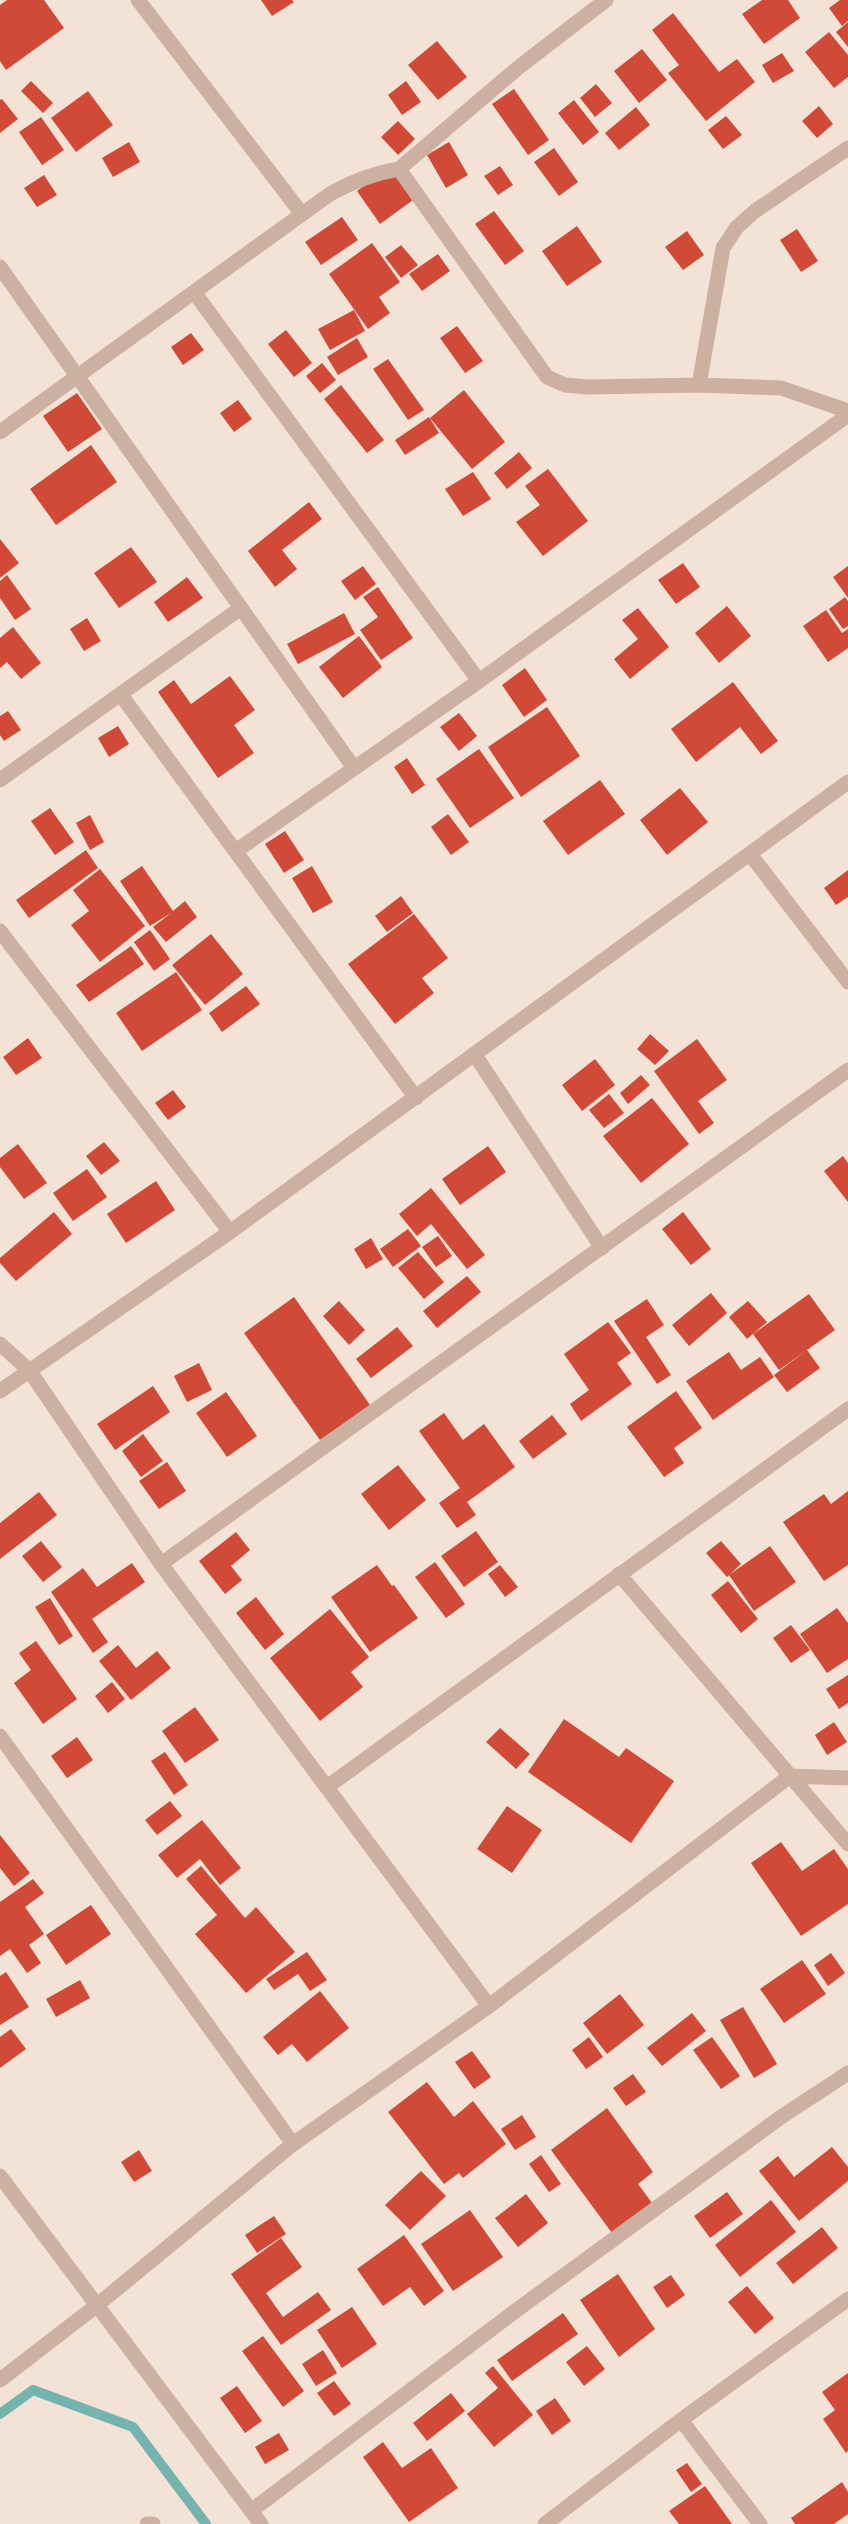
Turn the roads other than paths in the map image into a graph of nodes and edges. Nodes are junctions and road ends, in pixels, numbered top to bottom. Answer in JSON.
{"nodes":[{"id":1,"x":138,"y":0,"type":"edge"},
{"id":2,"x":606,"y":0,"type":"edge"},
{"id":3,"x":848,"y":148,"type":"edge"},
{"id":4,"x":399,"y":168,"type":"junction"},
{"id":5,"x":302,"y":214,"type":"junction"},
{"id":6,"x":0,"y":267,"type":"edge"},
{"id":7,"x":194,"y":292,"type":"junction"},
{"id":8,"x":77,"y":376,"type":"junction"},
{"id":9,"x":699,"y":385,"type":"junction"},
{"id":10,"x":848,"y":413,"type":"edge"},
{"id":11,"x":0,"y":432,"type":"edge"},
{"id":12,"x":241,"y":608,"type":"junction"},
{"id":13,"x":478,"y":681,"type":"junction"},
{"id":14,"x":121,"y":695,"type":"junction"},
{"id":15,"x":354,"y":768,"type":"junction"},
{"id":16,"x":0,"y":780,"type":"edge"},
{"id":17,"x":848,"y":782,"type":"edge"},
{"id":18,"x":236,"y":851,"type":"junction"},
{"id":19,"x":750,"y":854,"type":"junction"},
{"id":20,"x":0,"y":931,"type":"edge"},
{"id":21,"x":848,"y":982,"type":"edge"},
{"id":22,"x":475,"y":1055,"type":"junction"},
{"id":23,"x":848,"y":1070,"type":"edge"},
{"id":24,"x":416,"y":1098,"type":"junction"},
{"id":25,"x":230,"y":1232,"type":"junction"},
{"id":26,"x":602,"y":1248,"type":"junction"},
{"id":27,"x":0,"y":1344,"type":"edge"},
{"id":28,"x":29,"y":1371,"type":"junction"},
{"id":29,"x":0,"y":1391,"type":"edge"},
{"id":30,"x":847,"y":1413,"type":"edge"},
{"id":31,"x":161,"y":1564,"type":"junction"},
{"id":32,"x":619,"y":1574,"type":"junction"},
{"id":33,"x":0,"y":1736,"type":"edge"},
{"id":34,"x":790,"y":1776,"type":"junction"},
{"id":35,"x":848,"y":1778,"type":"edge"},
{"id":36,"x":327,"y":1787,"type":"junction"},
{"id":37,"x":848,"y":1844,"type":"edge"},
{"id":38,"x":489,"y":2006,"type":"junction"},
{"id":39,"x":848,"y":2073,"type":"edge"},
{"id":40,"x":293,"y":2144,"type":"junction"},
{"id":41,"x":0,"y":2176,"type":"edge"},
{"id":42,"x":848,"y":2299,"type":"edge"},
{"id":43,"x":96,"y":2306,"type":"junction"},
{"id":44,"x":0,"y":2380,"type":"edge"},
{"id":45,"x":681,"y":2420,"type":"junction"},
{"id":46,"x":251,"y":2511,"type":"junction"},
{"id":47,"x":147,"y":2524,"type":"edge"},
{"id":48,"x":153,"y":2524,"type":"edge"},
{"id":49,"x":261,"y":2524,"type":"edge"},
{"id":50,"x":545,"y":2524,"type":"edge"},
{"id":51,"x":760,"y":2524,"type":"edge"}],
"edges":[{"from":1,"to":5,"type":"street"},
{"from":2,"to":4,"type":"street"},
{"from":3,"to":9,"type":"street"},
{"from":4,"to":5,"type":"street"},
{"from":4,"to":9,"type":"street"},
{"from":5,"to":7,"type":"street"},
{"from":6,"to":8,"type":"street"},
{"from":7,"to":8,"type":"street"},
{"from":7,"to":13,"type":"street"},
{"from":8,"to":11,"type":"street"},
{"from":8,"to":12,"type":"street"},
{"from":9,"to":10,"type":"street"},
{"from":10,"to":13,"type":"street"},
{"from":12,"to":14,"type":"street"},
{"from":12,"to":15,"type":"street"},
{"from":13,"to":15,"type":"street"},
{"from":14,"to":16,"type":"street"},
{"from":14,"to":18,"type":"street"},
{"from":15,"to":18,"type":"street"},
{"from":17,"to":19,"type":"street"},
{"from":18,"to":24,"type":"street"},
{"from":19,"to":21,"type":"street"},
{"from":19,"to":22,"type":"street"},
{"from":20,"to":25,"type":"street"},
{"from":22,"to":24,"type":"street"},
{"from":22,"to":26,"type":"street"},
{"from":23,"to":26,"type":"street"},
{"from":24,"to":25,"type":"street"},
{"from":25,"to":28,"type":"street"},
{"from":26,"to":31,"type":"street"},
{"from":27,"to":28,"type":"street"},
{"from":28,"to":29,"type":"street"},
{"from":28,"to":31,"type":"street"},
{"from":30,"to":32,"type":"street"},
{"from":31,"to":36,"type":"street"},
{"from":32,"to":34,"type":"street"},
{"from":32,"to":36,"type":"street"},
{"from":33,"to":40,"type":"street"},
{"from":34,"to":35,"type":"street"},
{"from":34,"to":37,"type":"street"},
{"from":34,"to":38,"type":"street"},
{"from":36,"to":38,"type":"street"},
{"from":38,"to":40,"type":"street"},
{"from":39,"to":46,"type":"street"},
{"from":40,"to":43,"type":"street"},
{"from":41,"to":43,"type":"street"},
{"from":42,"to":45,"type":"street"},
{"from":43,"to":44,"type":"street"},
{"from":43,"to":46,"type":"street"},
{"from":45,"to":50,"type":"street"},
{"from":45,"to":51,"type":"street"},
{"from":46,"to":49,"type":"street"},
{"from":47,"to":48,"type":"street"}]}
